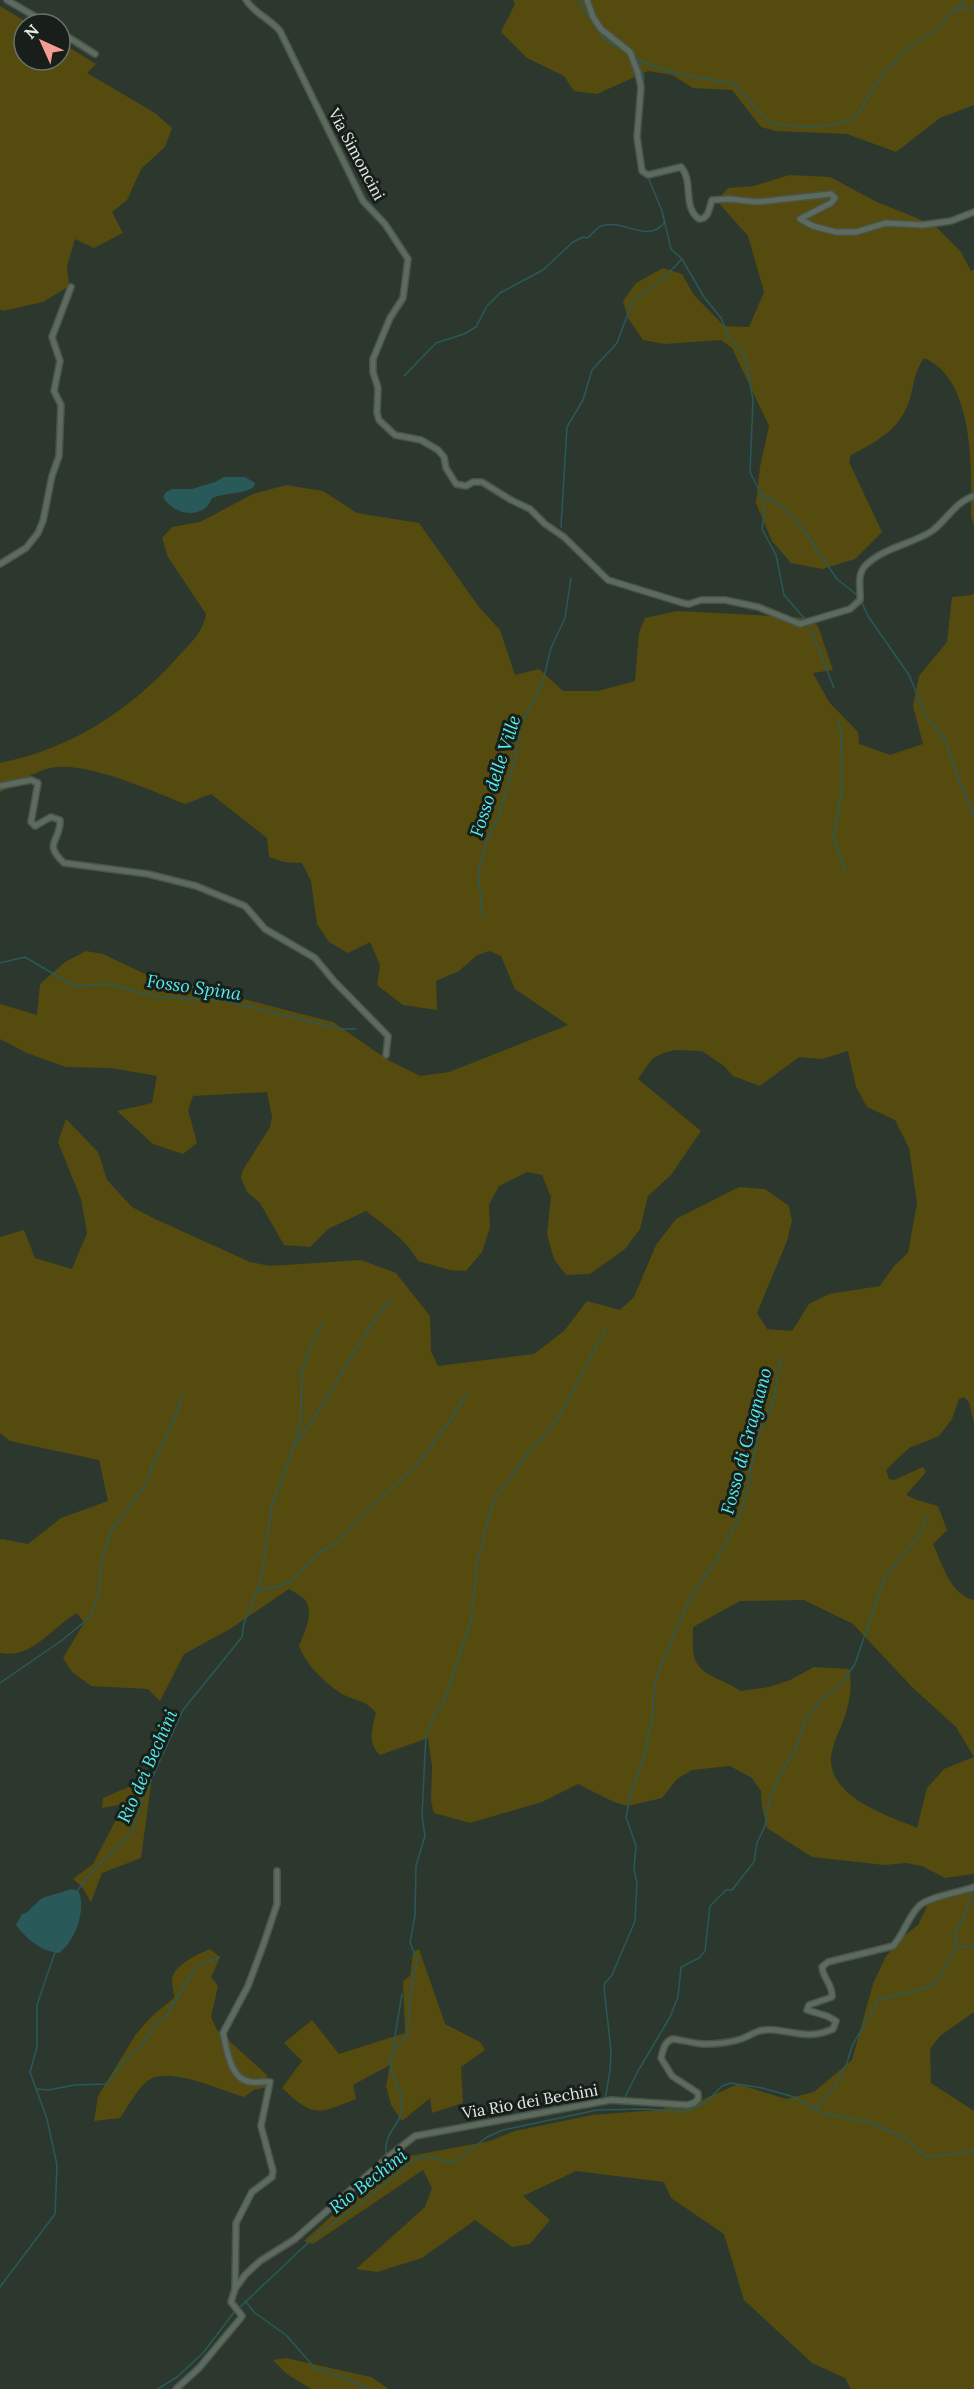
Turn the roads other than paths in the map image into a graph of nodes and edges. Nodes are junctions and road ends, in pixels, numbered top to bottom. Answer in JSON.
{"nodes":[{"id":1,"x":7,"y":0,"type":"edge"},
{"id":2,"x":246,"y":0,"type":"edge"},
{"id":3,"x":587,"y":0,"type":"edge"},
{"id":4,"x":28,"y":12,"type":"edge"},
{"id":5,"x":72,"y":40,"type":"edge"},
{"id":6,"x":95,"y":54,"type":"dead end"},
{"id":7,"x":974,"y":212,"type":"edge"},
{"id":8,"x":71,"y":287,"type":"dead end"},
{"id":9,"x":974,"y":496,"type":"edge"},
{"id":10,"x":0,"y":564,"type":"edge"},
{"id":11,"x":0,"y":786,"type":"edge"},
{"id":12,"x":386,"y":1055,"type":"dead end"},
{"id":13,"x":277,"y":1871,"type":"dead end"},
{"id":14,"x":974,"y":1887,"type":"edge"},
{"id":15,"x":235,"y":2289,"type":"junction"},
{"id":16,"x":176,"y":2389,"type":"edge"}],
"edges":[{"from":1,"to":4,"type":"street"},
{"from":2,"to":9,"type":"street","name":"Via Simoncini"},
{"from":3,"to":7,"type":"street"},
{"from":5,"to":6,"type":"street"},
{"from":8,"to":10,"type":"street"},
{"from":11,"to":12,"type":"street"},
{"from":13,"to":15,"type":"street"},
{"from":14,"to":15,"type":"street","name":"Via Rio dei Bechini"},
{"from":15,"to":16,"type":"street"}]}
